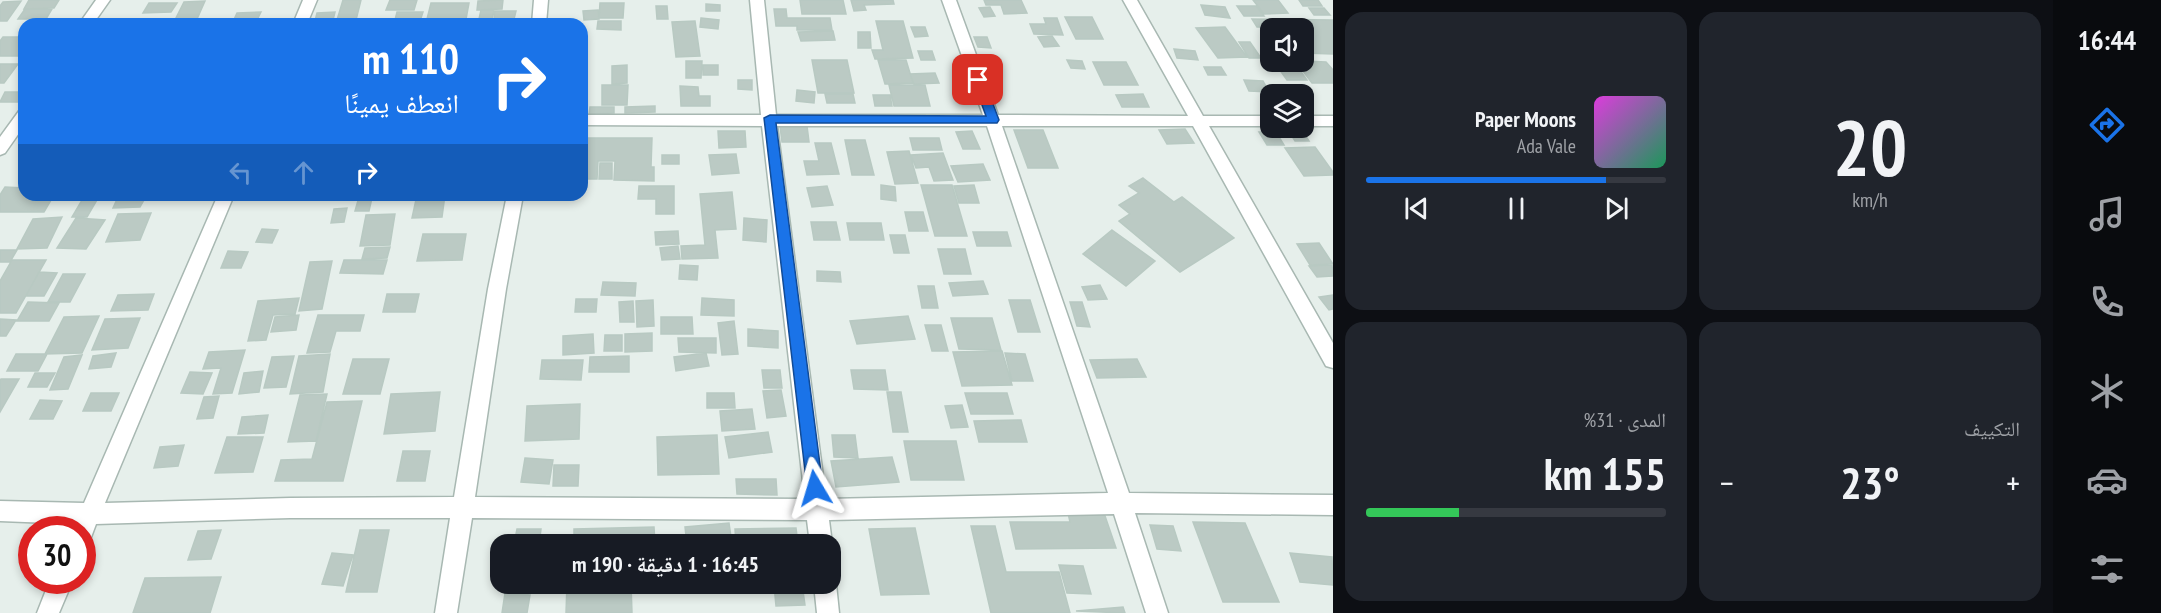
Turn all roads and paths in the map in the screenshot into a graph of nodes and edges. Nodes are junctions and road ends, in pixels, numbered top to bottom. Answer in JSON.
{"nodes":[{"id":1,"x":103,"y":0,"type":"edge"},
{"id":2,"x":310,"y":0,"type":"edge"},
{"id":3,"x":541,"y":0,"type":"edge"},
{"id":4,"x":758,"y":0,"type":"edge"},
{"id":5,"x":949,"y":0,"type":"edge"},
{"id":6,"x":1130,"y":0,"type":"edge"},
{"id":7,"x":90,"y":18,"type":"edge"},
{"id":8,"x":302,"y":18,"type":"edge"},
{"id":9,"x":540,"y":18,"type":"edge"},
{"id":10,"x":770,"y":118,"type":"junction"},
{"id":11,"x":588,"y":120,"type":"edge"},
{"id":12,"x":993,"y":120,"type":"junction"},
{"id":13,"x":1198,"y":120,"type":"junction"},
{"id":14,"x":1260,"y":121,"type":"edge"},
{"id":15,"x":1314,"y":121,"type":"edge"},
{"id":16,"x":1333,"y":121,"type":"edge"},
{"id":17,"x":18,"y":122,"type":"edge"},
{"id":18,"x":0,"y":124,"type":"edge"},
{"id":19,"x":18,"y":126,"type":"edge"},
{"id":20,"x":0,"y":149,"type":"edge"},
{"id":21,"x":223,"y":201,"type":"edge"},
{"id":22,"x":514,"y":201,"type":"edge"},
{"id":23,"x":1333,"y":360,"type":"edge"},
{"id":24,"x":1122,"y":503,"type":"junction"},
{"id":25,"x":1333,"y":505,"type":"edge"},
{"id":26,"x":464,"y":509,"type":"junction"},
{"id":27,"x":818,"y":510,"type":"junction"},
{"id":28,"x":0,"y":511,"type":"edge"},
{"id":29,"x":36,"y":516,"type":"edge"},
{"id":30,"x":89,"y":516,"type":"edge"},
{"id":31,"x":96,"y":522,"type":"edge"},
{"id":32,"x":820,"y":534,"type":"edge"},
{"id":33,"x":56,"y":594,"type":"edge"},
{"id":34,"x":826,"y":594,"type":"edge"},
{"id":35,"x":48,"y":613,"type":"edge"},
{"id":36,"x":446,"y":613,"type":"edge"},
{"id":37,"x":828,"y":613,"type":"edge"},
{"id":38,"x":1157,"y":613,"type":"edge"}],
"edges":[{"from":1,"to":7,"type":"street"},
{"from":2,"to":8,"type":"street"},
{"from":3,"to":9,"type":"street"},
{"from":4,"to":10,"type":"street"},
{"from":5,"to":12,"type":"street"},
{"from":6,"to":13,"type":"street"},
{"from":10,"to":11,"type":"street"},
{"from":10,"to":12,"type":"street"},
{"from":10,"to":27,"type":"street"},
{"from":12,"to":13,"type":"street"},
{"from":12,"to":24,"type":"street"},
{"from":13,"to":14,"type":"street"},
{"from":13,"to":23,"type":"street"},
{"from":15,"to":16,"type":"street"},
{"from":17,"to":18,"type":"street"},
{"from":19,"to":20,"type":"street"},
{"from":21,"to":30,"type":"street"},
{"from":22,"to":26,"type":"street"},
{"from":24,"to":25,"type":"street"},
{"from":24,"to":27,"type":"street"},
{"from":24,"to":38,"type":"street"},
{"from":26,"to":27,"type":"street"},
{"from":26,"to":31,"type":"street"},
{"from":26,"to":36,"type":"street"},
{"from":27,"to":32,"type":"street"},
{"from":28,"to":29,"type":"street"},
{"from":33,"to":35,"type":"street"},
{"from":34,"to":37,"type":"street"}]}
